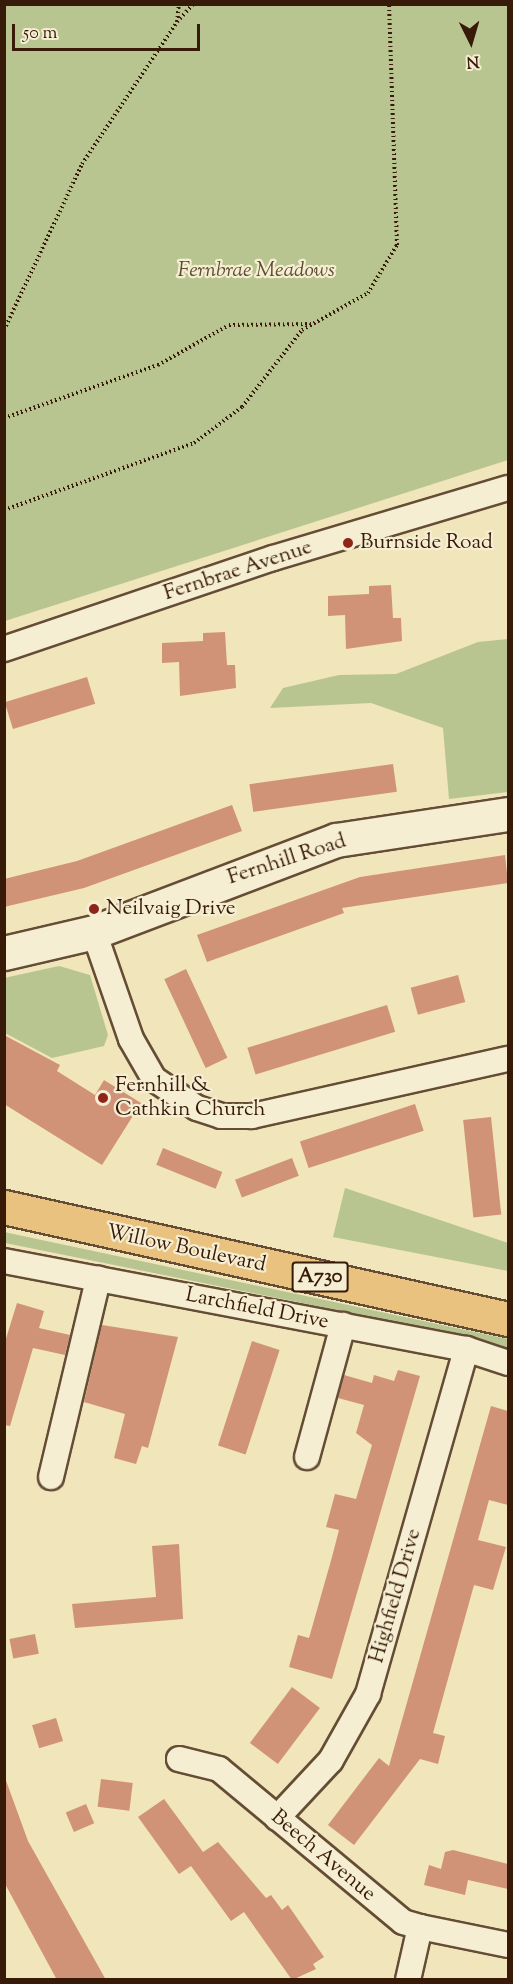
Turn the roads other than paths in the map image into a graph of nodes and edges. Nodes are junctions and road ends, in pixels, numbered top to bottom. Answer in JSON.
{"nodes":[{"id":1,"x":508,"y":488,"type":"edge"},
{"id":2,"x":4,"y":649,"type":"edge"},
{"id":3,"x":508,"y":814,"type":"edge"},
{"id":4,"x":94,"y":932,"type":"junction"},
{"id":5,"x":4,"y":953,"type":"edge"},
{"id":6,"x":508,"y":1059,"type":"edge"},
{"id":7,"x":4,"y":1207,"type":"edge"},
{"id":8,"x":4,"y":1261,"type":"edge"},
{"id":9,"x":98,"y":1280,"type":"junction"},
{"id":10,"x":508,"y":1319,"type":"edge"},
{"id":11,"x":344,"y":1325,"type":"junction"},
{"id":12,"x":466,"y":1349,"type":"junction"},
{"id":13,"x":508,"y":1363,"type":"edge"},
{"id":14,"x":308,"y":1457,"type":"dead end"},
{"id":15,"x":51,"y":1477,"type":"dead end"},
{"id":16,"x":179,"y":1759,"type":"dead end"},
{"id":17,"x":277,"y":1818,"type":"junction"},
{"id":18,"x":420,"y":1927,"type":"junction"},
{"id":19,"x":508,"y":1945,"type":"edge"},
{"id":20,"x":408,"y":1980,"type":"edge"}],
"edges":[{"from":1,"to":2,"type":"street","name":"Fernbrae Avenue"},
{"from":3,"to":4,"type":"street","name":"Fernhill Road"},
{"from":4,"to":5,"type":"street","name":"Fernhill Road"},
{"from":4,"to":6,"type":"street"},
{"from":7,"to":10,"type":"main road","name":"Willow Boulevard","number":"A730"},
{"from":8,"to":9,"type":"street","name":"Larchfield Drive"},
{"from":9,"to":11,"type":"street","name":"Larchfield Drive"},
{"from":9,"to":15,"type":"street"},
{"from":11,"to":12,"type":"street","name":"Larchfield Drive"},
{"from":11,"to":14,"type":"street"},
{"from":12,"to":13,"type":"street","name":"Larchfield Drive"},
{"from":12,"to":17,"type":"street","name":"Highfield Drive"},
{"from":16,"to":17,"type":"street","name":"Beech Avenue"},
{"from":17,"to":18,"type":"street","name":"Beech Avenue"},
{"from":18,"to":19,"type":"street","name":"Beech Avenue"},
{"from":18,"to":20,"type":"street"}]}
